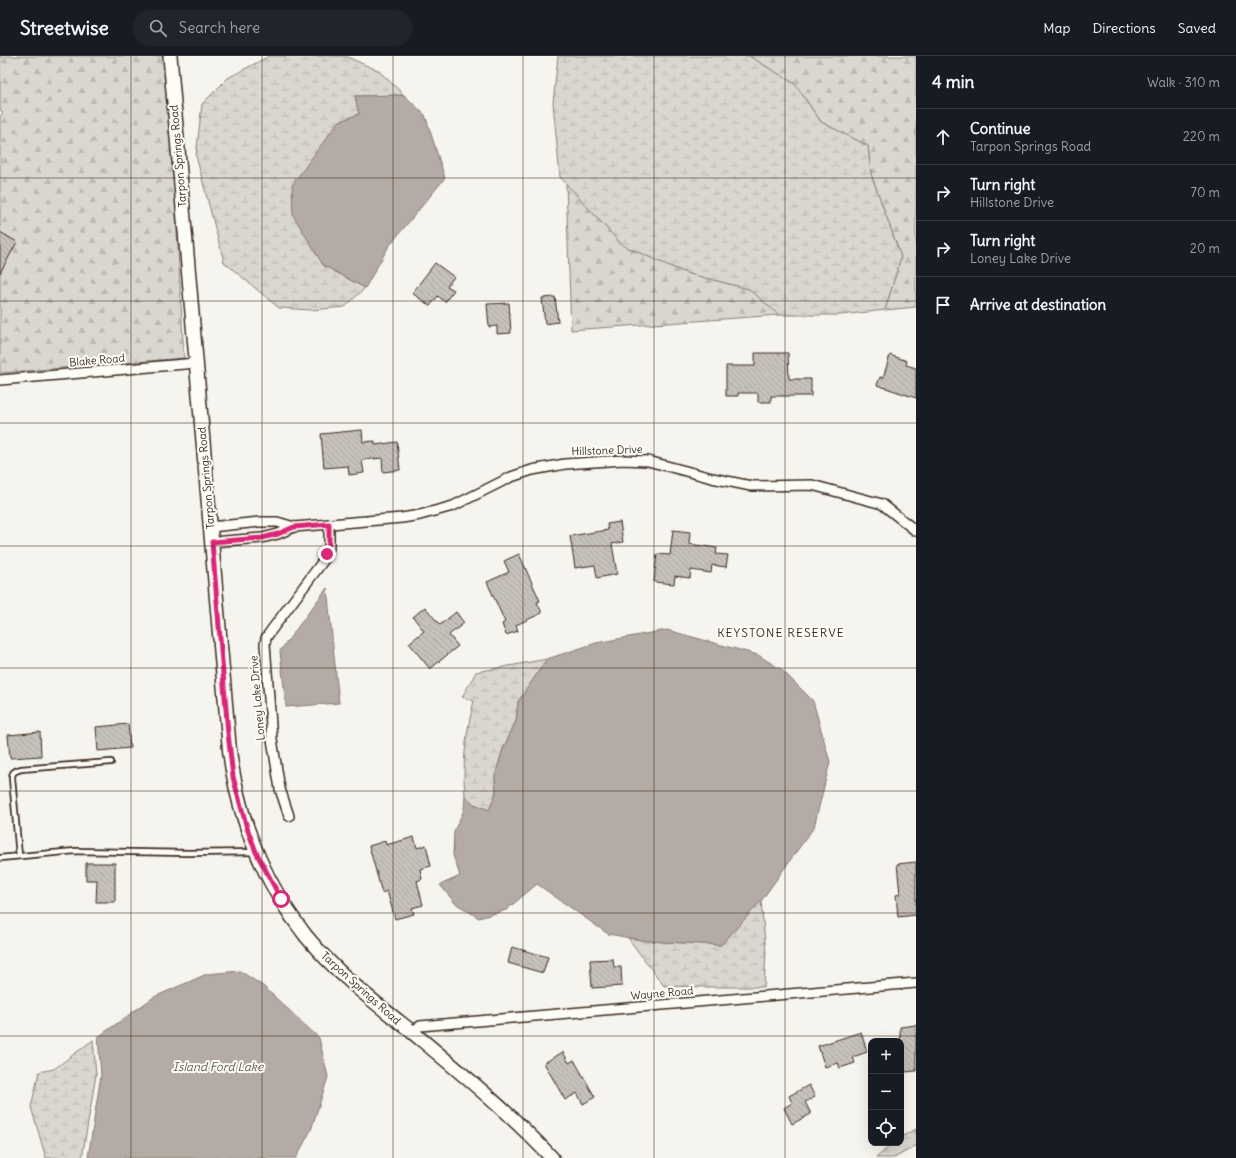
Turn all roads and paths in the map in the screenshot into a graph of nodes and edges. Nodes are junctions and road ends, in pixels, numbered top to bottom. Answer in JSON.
{"nodes":[{"id":1,"x":170,"y":56,"type":"edge"},
{"id":2,"x":196,"y":363,"type":"junction"},
{"id":3,"x":0,"y":380,"type":"edge"},
{"id":4,"x":260,"y":522,"type":"junction"},
{"id":5,"x":329,"y":524,"type":"junction"},
{"id":6,"x":210,"y":527,"type":"junction"},
{"id":7,"x":294,"y":527,"type":"junction"},
{"id":8,"x":916,"y":531,"type":"edge"},
{"id":9,"x":262,"y":538,"type":"junction"},
{"id":10,"x":212,"y":542,"type":"junction"},
{"id":11,"x":111,"y":762,"type":"dead end"},
{"id":12,"x":289,"y":816,"type":"dead end"},
{"id":13,"x":256,"y":852,"type":"junction"},
{"id":14,"x":19,"y":856,"type":"junction"},
{"id":15,"x":0,"y":858,"type":"edge"},
{"id":16,"x":916,"y":983,"type":"edge"},
{"id":17,"x":411,"y":1032,"type":"junction"},
{"id":18,"x":552,"y":1158,"type":"edge"}],
"edges":[{"from":1,"to":2,"type":"main road","name":"Tarpon Springs Road"},
{"from":2,"to":3,"type":"street","name":"Blake Road"},
{"from":2,"to":6,"type":"main road","name":"Tarpon Springs Road"},
{"from":4,"to":6,"type":"street","name":"Hillstone Drive"},
{"from":4,"to":7,"type":"street","name":"Hillstone Drive"},
{"from":4,"to":9,"type":"street"},
{"from":5,"to":7,"type":"street","name":"Hillstone Drive"},
{"from":5,"to":8,"type":"street","name":"Hillstone Drive"},
{"from":5,"to":12,"type":"street","name":"Loney Lake Drive"},
{"from":6,"to":10,"type":"main road","name":"Tarpon Springs Road"},
{"from":7,"to":9,"type":"street","name":"Hillstone Drive"},
{"from":9,"to":10,"type":"street","name":"Hillstone Drive"},
{"from":10,"to":13,"type":"main road","name":"Tarpon Springs Road"},
{"from":11,"to":14,"type":"lane"},
{"from":13,"to":14,"type":"lane"},
{"from":13,"to":17,"type":"main road","name":"Tarpon Springs Road"},
{"from":14,"to":15,"type":"lane"},
{"from":16,"to":17,"type":"street","name":"Wayne Road"},
{"from":17,"to":18,"type":"main road","name":"Tarpon Springs Road"}]}
